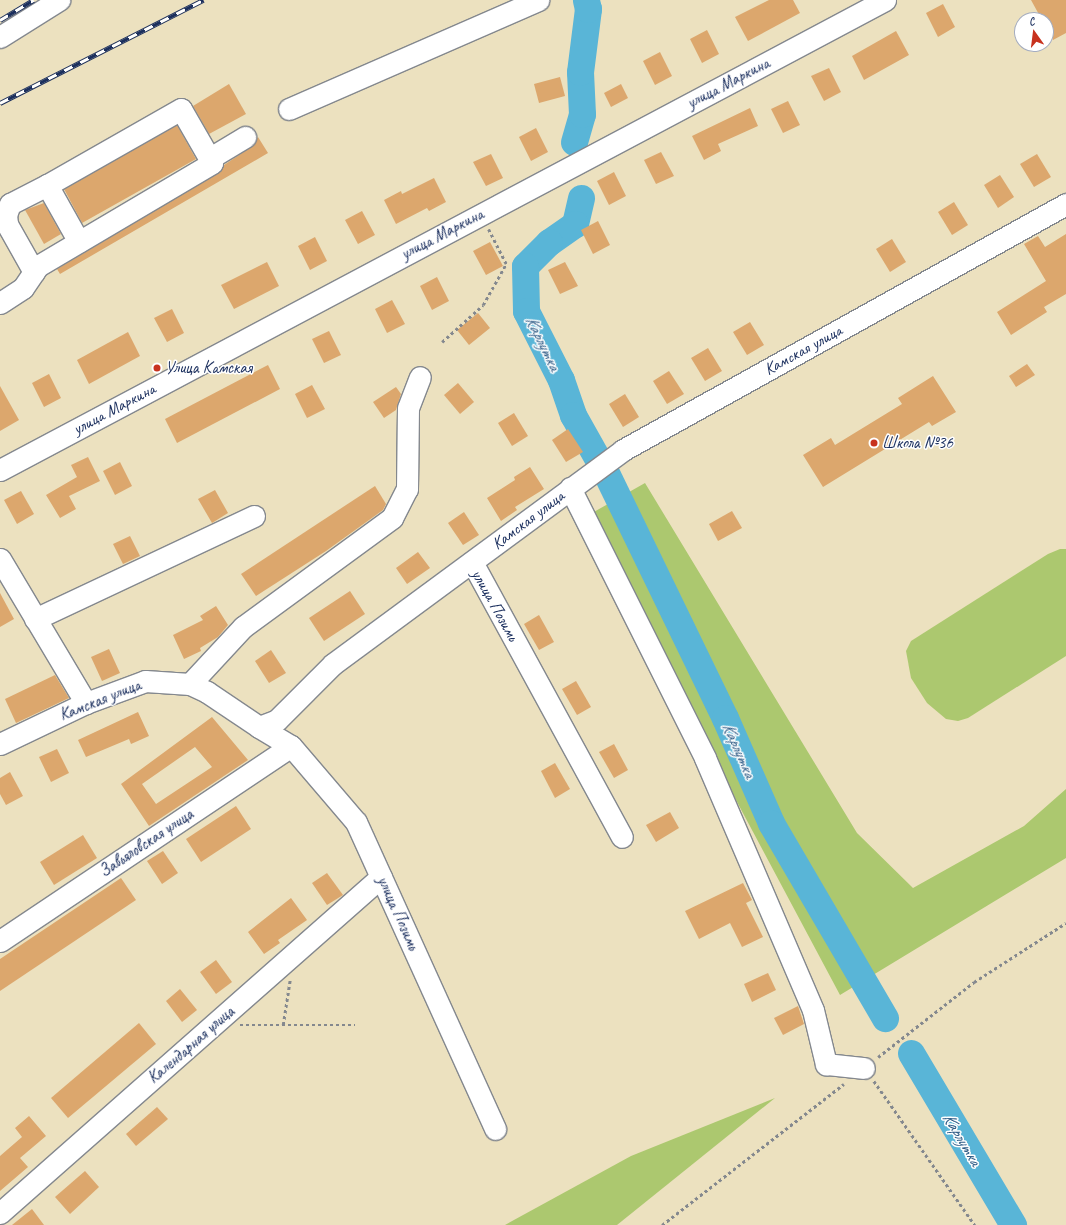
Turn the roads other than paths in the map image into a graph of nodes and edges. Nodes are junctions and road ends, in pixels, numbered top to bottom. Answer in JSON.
{"nodes":[{"id":1,"x":59,"y":0,"type":"edge"},
{"id":2,"x":538,"y":0,"type":"edge"},
{"id":3,"x":885,"y":0,"type":"edge"},
{"id":4,"x":0,"y":37,"type":"edge"},
{"id":5,"x":288,"y":109,"type":"dead end"},
{"id":6,"x":245,"y":137,"type":"dead end"},
{"id":7,"x":210,"y":158,"type":"junction"},
{"id":8,"x":47,"y":185,"type":"junction"},
{"id":9,"x":1066,"y":204,"type":"edge"},
{"id":10,"x":4,"y":226,"type":"edge"},
{"id":11,"x":79,"y":242,"type":"junction"},
{"id":12,"x":34,"y":272,"type":"junction"},
{"id":13,"x":0,"y":303,"type":"edge"},
{"id":14,"x":420,"y":377,"type":"dead end"},
{"id":15,"x":0,"y":470,"type":"edge"},
{"id":16,"x":570,"y":488,"type":"junction"},
{"id":17,"x":254,"y":516,"type":"dead end"},
{"id":18,"x":0,"y":559,"type":"edge"},
{"id":19,"x":472,"y":562,"type":"junction"},
{"id":20,"x":34,"y":619,"type":"junction"},
{"id":21,"x":190,"y":684,"type":"junction"},
{"id":22,"x":86,"y":703,"type":"junction"},
{"id":23,"x":260,"y":727,"type":"junction"},
{"id":24,"x":0,"y":744,"type":"edge"},
{"id":25,"x":291,"y":746,"type":"junction"},
{"id":26,"x":622,"y":837,"type":"dead end"},
{"id":27,"x":381,"y":877,"type":"junction"},
{"id":28,"x":0,"y":941,"type":"edge"},
{"id":29,"x":864,"y":1068,"type":"road end"},
{"id":30,"x":496,"y":1129,"type":"dead end"},
{"id":31,"x":0,"y":1213,"type":"edge"}],
"edges":[{"from":1,"to":4,"type":"street"},
{"from":2,"to":5,"type":"street"},
{"from":3,"to":15,"type":"street","name":"улица Маркина"},
{"from":6,"to":7,"type":"street"},
{"from":7,"to":8,"type":"street"},
{"from":7,"to":11,"type":"street"},
{"from":8,"to":10,"type":"street"},
{"from":8,"to":11,"type":"street"},
{"from":9,"to":16,"type":"street","name":"Камская улица"},
{"from":10,"to":12,"type":"street"},
{"from":11,"to":12,"type":"street"},
{"from":12,"to":13,"type":"street"},
{"from":14,"to":21,"type":"street"},
{"from":16,"to":19,"type":"street","name":"Камская улица"},
{"from":16,"to":29,"type":"street"},
{"from":17,"to":20,"type":"street"},
{"from":18,"to":20,"type":"street"},
{"from":19,"to":23,"type":"street","name":"Камская улица"},
{"from":19,"to":26,"type":"street","name":"улица Позимь"},
{"from":20,"to":22,"type":"street"},
{"from":21,"to":22,"type":"street","name":"Камская улица"},
{"from":21,"to":23,"type":"street","name":"Камская улица"},
{"from":22,"to":24,"type":"street","name":"Камская улица"},
{"from":23,"to":25,"type":"street","name":"улица Позимь"},
{"from":25,"to":27,"type":"street","name":"улица Позимь"},
{"from":25,"to":28,"type":"street","name":"Завьяловская улица"},
{"from":27,"to":30,"type":"street","name":"улица Позимь"},
{"from":27,"to":31,"type":"street","name":"Календарная улица"}]}
